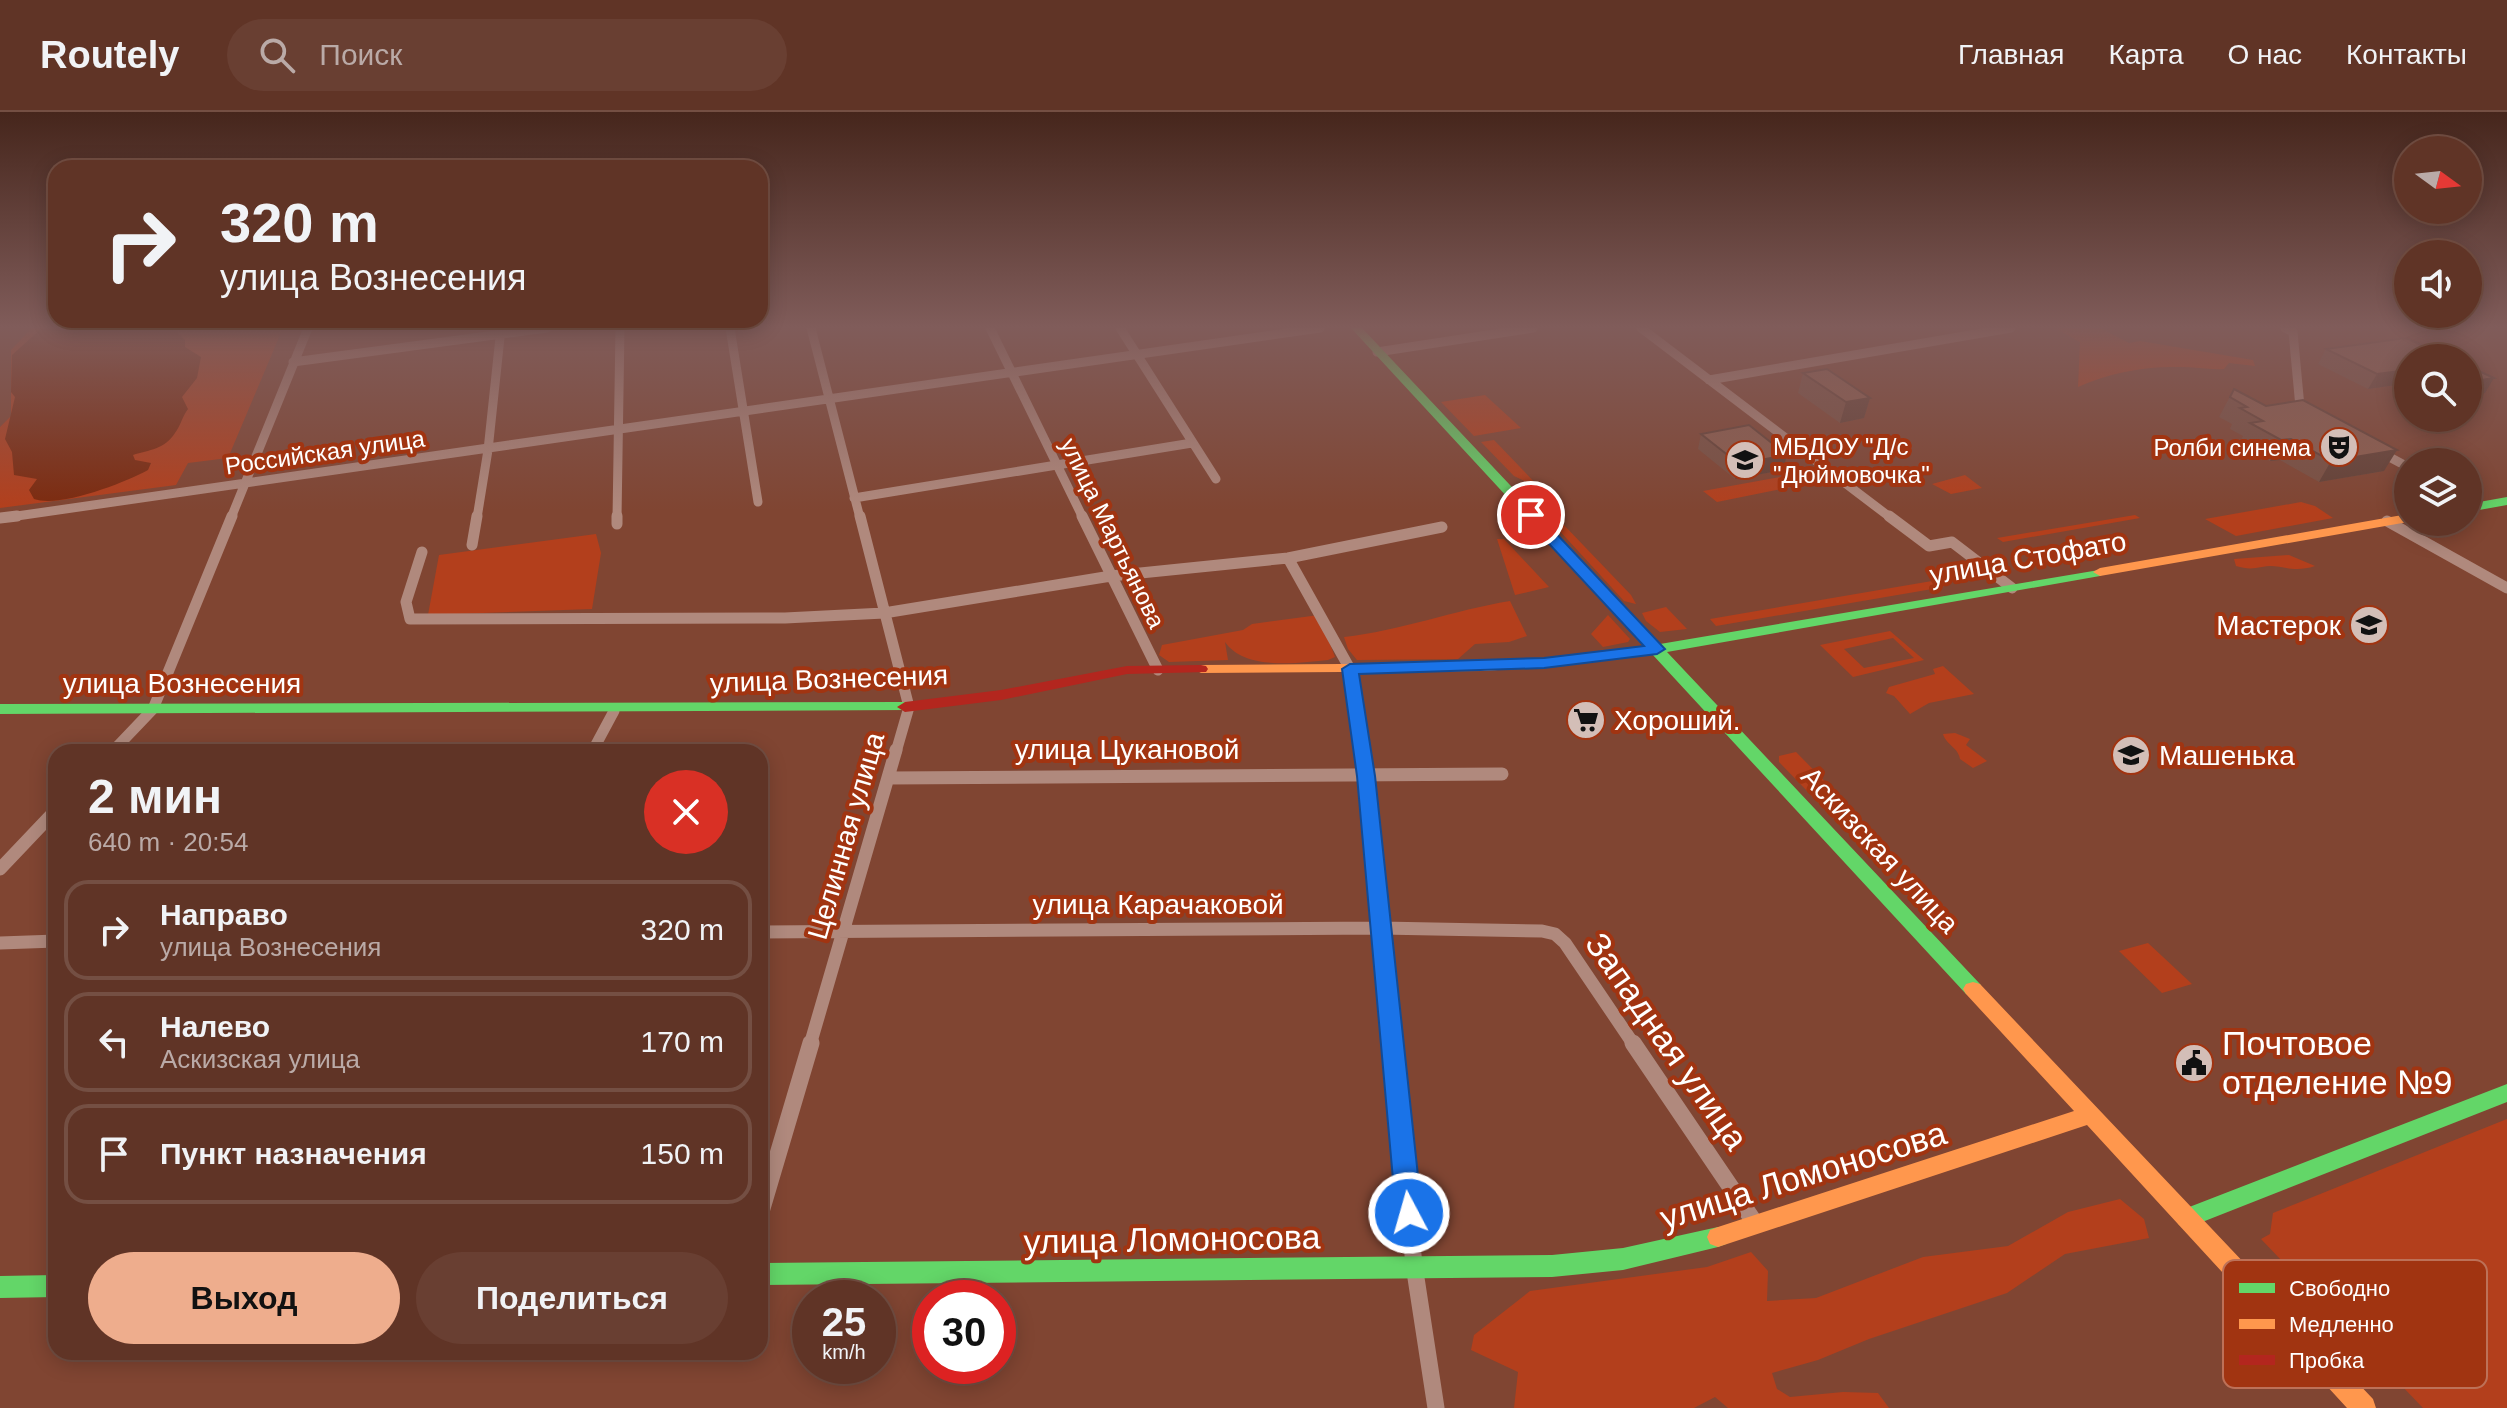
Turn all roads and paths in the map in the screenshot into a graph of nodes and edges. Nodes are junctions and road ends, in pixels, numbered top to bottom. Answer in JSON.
{"nodes":[{"id":1,"x":283,"y":388,"type":"edge"},
{"id":2,"x":494,"y":388,"type":"edge"},
{"id":3,"x":618,"y":388,"type":"edge"},
{"id":4,"x":738,"y":388,"type":"edge"},
{"id":5,"x":825,"y":388,"type":"edge"},
{"id":6,"x":910,"y":388,"type":"edge"},
{"id":7,"x":1020,"y":388,"type":"edge"},
{"id":8,"x":1157,"y":388,"type":"edge"},
{"id":9,"x":1411,"y":388,"type":"edge"},
{"id":10,"x":1720,"y":388,"type":"edge"},
{"id":11,"x":2298,"y":388,"type":"edge"},
{"id":12,"x":828,"y":401,"type":"junction"},
{"id":13,"x":741,"y":413,"type":"junction"},
{"id":14,"x":2319,"y":418,"type":"edge"},
{"id":15,"x":617,"y":431,"type":"junction"},
{"id":16,"x":1192,"y":443,"type":"junction"},
{"id":17,"x":2370,"y":446,"type":"edge"},
{"id":18,"x":488,"y":450,"type":"junction"},
{"id":19,"x":2394,"y":459,"type":"edge"},
{"id":20,"x":1057,"y":465,"type":"junction"},
{"id":21,"x":1216,"y":479,"type":"dead end"},
{"id":22,"x":247,"y":483,"type":"junction"},
{"id":23,"x":854,"y":498,"type":"junction"},
{"id":24,"x":2507,"y":501,"type":"edge"},
{"id":25,"x":758,"y":502,"type":"dead end"},
{"id":26,"x":2482,"y":503,"type":"edge"},
{"id":27,"x":0,"y":518,"type":"edge"},
{"id":28,"x":2394,"y":520,"type":"edge"},
{"id":29,"x":2387,"y":521,"type":"junction"},
{"id":30,"x":617,"y":524,"type":"dead end"},
{"id":31,"x":1442,"y":527,"type":"dead end"},
{"id":32,"x":472,"y":545,"type":"dead end"},
{"id":33,"x":422,"y":552,"type":"dead end"},
{"id":34,"x":1288,"y":558,"type":"junction"},
{"id":35,"x":1111,"y":576,"type":"junction"},
{"id":36,"x":2012,"y":588,"type":"junction"},
{"id":37,"x":2507,"y":588,"type":"edge"},
{"id":38,"x":884,"y":613,"type":"junction"},
{"id":39,"x":1657,"y":649,"type":"junction"},
{"id":40,"x":1350,"y":669,"type":"junction"},
{"id":41,"x":1158,"y":670,"type":"junction"},
{"id":42,"x":909,"y":707,"type":"junction"},
{"id":43,"x":0,"y":709,"type":"edge"},
{"id":44,"x":153,"y":709,"type":"junction"},
{"id":45,"x":614,"y":711,"type":"junction"},
{"id":46,"x":120,"y":744,"type":"edge"},
{"id":47,"x":596,"y":744,"type":"edge"},
{"id":48,"x":1502,"y":774,"type":"dead end"},
{"id":49,"x":1366,"y":776,"type":"junction"},
{"id":50,"x":888,"y":778,"type":"junction"},
{"id":51,"x":48,"y":818,"type":"edge"},
{"id":52,"x":0,"y":869,"type":"edge"},
{"id":53,"x":1381,"y":928,"type":"junction"},
{"id":54,"x":843,"y":931,"type":"junction"},
{"id":55,"x":768,"y":932,"type":"edge"},
{"id":56,"x":1555,"y":934,"type":"joint"},
{"id":57,"x":48,"y":941,"type":"edge"},
{"id":58,"x":0,"y":943,"type":"edge"},
{"id":59,"x":2507,"y":1093,"type":"edge"},
{"id":60,"x":2090,"y":1115,"type":"junction"},
{"id":61,"x":768,"y":1188,"type":"edge"},
{"id":62,"x":2187,"y":1218,"type":"junction"},
{"id":63,"x":1755,"y":1223,"type":"junction"},
{"id":64,"x":2226,"y":1260,"type":"edge"},
{"id":65,"x":1414,"y":1265,"type":"junction"},
{"id":66,"x":768,"y":1274,"type":"edge"},
{"id":67,"x":48,"y":1286,"type":"edge"},
{"id":68,"x":0,"y":1287,"type":"edge"},
{"id":69,"x":2345,"y":1388,"type":"edge"},
{"id":70,"x":1436,"y":1408,"type":"edge"},
{"id":71,"x":2364,"y":1408,"type":"edge"}],
"edges":[{"from":1,"to":22,"type":"street"},
{"from":2,"to":18,"type":"street"},
{"from":3,"to":15,"type":"street"},
{"from":4,"to":13,"type":"street"},
{"from":5,"to":12,"type":"street","name":"Целинная улица"},
{"from":6,"to":12,"type":"street","name":"Российская улица"},
{"from":7,"to":20,"type":"street","name":"улица Мартьянова"},
{"from":8,"to":16,"type":"street"},
{"from":9,"to":39,"type":"street","name":"Аскизская улица"},
{"from":10,"to":36,"type":"street"},
{"from":11,"to":14,"type":"street"},
{"from":12,"to":13,"type":"street","name":"Российская улица"},
{"from":12,"to":23,"type":"street","name":"Целинная улица"},
{"from":13,"to":15,"type":"street","name":"Российская улица"},
{"from":13,"to":25,"type":"street"},
{"from":15,"to":18,"type":"street","name":"Российская улица"},
{"from":15,"to":30,"type":"street"},
{"from":16,"to":20,"type":"street"},
{"from":16,"to":21,"type":"street"},
{"from":17,"to":19,"type":"street"},
{"from":18,"to":22,"type":"street","name":"Российская улица"},
{"from":18,"to":32,"type":"street"},
{"from":20,"to":23,"type":"street"},
{"from":20,"to":35,"type":"street","name":"улица Мартьянова"},
{"from":22,"to":27,"type":"street","name":"Российская улица"},
{"from":22,"to":44,"type":"street"},
{"from":23,"to":38,"type":"street","name":"Целинная улица"},
{"from":24,"to":26,"type":"street"},
{"from":28,"to":29,"type":"street","name":"улица Стофато"},
{"from":29,"to":36,"type":"street","name":"улица Стофато"},
{"from":29,"to":37,"type":"street"},
{"from":31,"to":34,"type":"street"},
{"from":33,"to":38,"type":"street"},
{"from":34,"to":35,"type":"street"},
{"from":34,"to":40,"type":"street"},
{"from":35,"to":38,"type":"street"},
{"from":35,"to":41,"type":"street","name":"улица Мартьянова"},
{"from":36,"to":39,"type":"street","name":"улица Стофато"},
{"from":38,"to":42,"type":"street","name":"Целинная улица"},
{"from":39,"to":40,"type":"street","name":"улица Вознесения"},
{"from":39,"to":60,"type":"street","name":"Аскизская улица"},
{"from":40,"to":41,"type":"street","name":"улица Вознесения"},
{"from":40,"to":49,"type":"street"},
{"from":41,"to":42,"type":"street","name":"улица Вознесения"},
{"from":42,"to":45,"type":"street","name":"улица Вознесения"},
{"from":42,"to":50,"type":"street","name":"Целинная улица"},
{"from":43,"to":44,"type":"street","name":"улица Вознесения"},
{"from":44,"to":45,"type":"street","name":"улица Вознесения"},
{"from":44,"to":46,"type":"street"},
{"from":45,"to":47,"type":"street"},
{"from":48,"to":49,"type":"street","name":"улица Цукановой"},
{"from":49,"to":50,"type":"street","name":"улица Цукановой"},
{"from":49,"to":53,"type":"street"},
{"from":50,"to":54,"type":"street","name":"Целинная улица"},
{"from":51,"to":52,"type":"street"},
{"from":53,"to":54,"type":"street","name":"улица Карачаковой"},
{"from":53,"to":56,"type":"street","name":"улица Карачаковой"},
{"from":53,"to":65,"type":"street"},
{"from":54,"to":55,"type":"street","name":"улица Карачаковой"},
{"from":54,"to":61,"type":"street","name":"Целинная улица"},
{"from":56,"to":63,"type":"street","name":"Западная улица"},
{"from":57,"to":58,"type":"street"},
{"from":59,"to":62,"type":"street"},
{"from":60,"to":62,"type":"street","name":"Аскизская улица"},
{"from":60,"to":63,"type":"street","name":"улица Ломоносова"},
{"from":62,"to":64,"type":"street","name":"Аскизская улица"},
{"from":63,"to":65,"type":"street","name":"улица Ломоносова"},
{"from":65,"to":66,"type":"street","name":"улица Ломоносова"},
{"from":65,"to":70,"type":"street"},
{"from":67,"to":68,"type":"street"},
{"from":69,"to":71,"type":"street","name":"Аскизская улица"}]}
